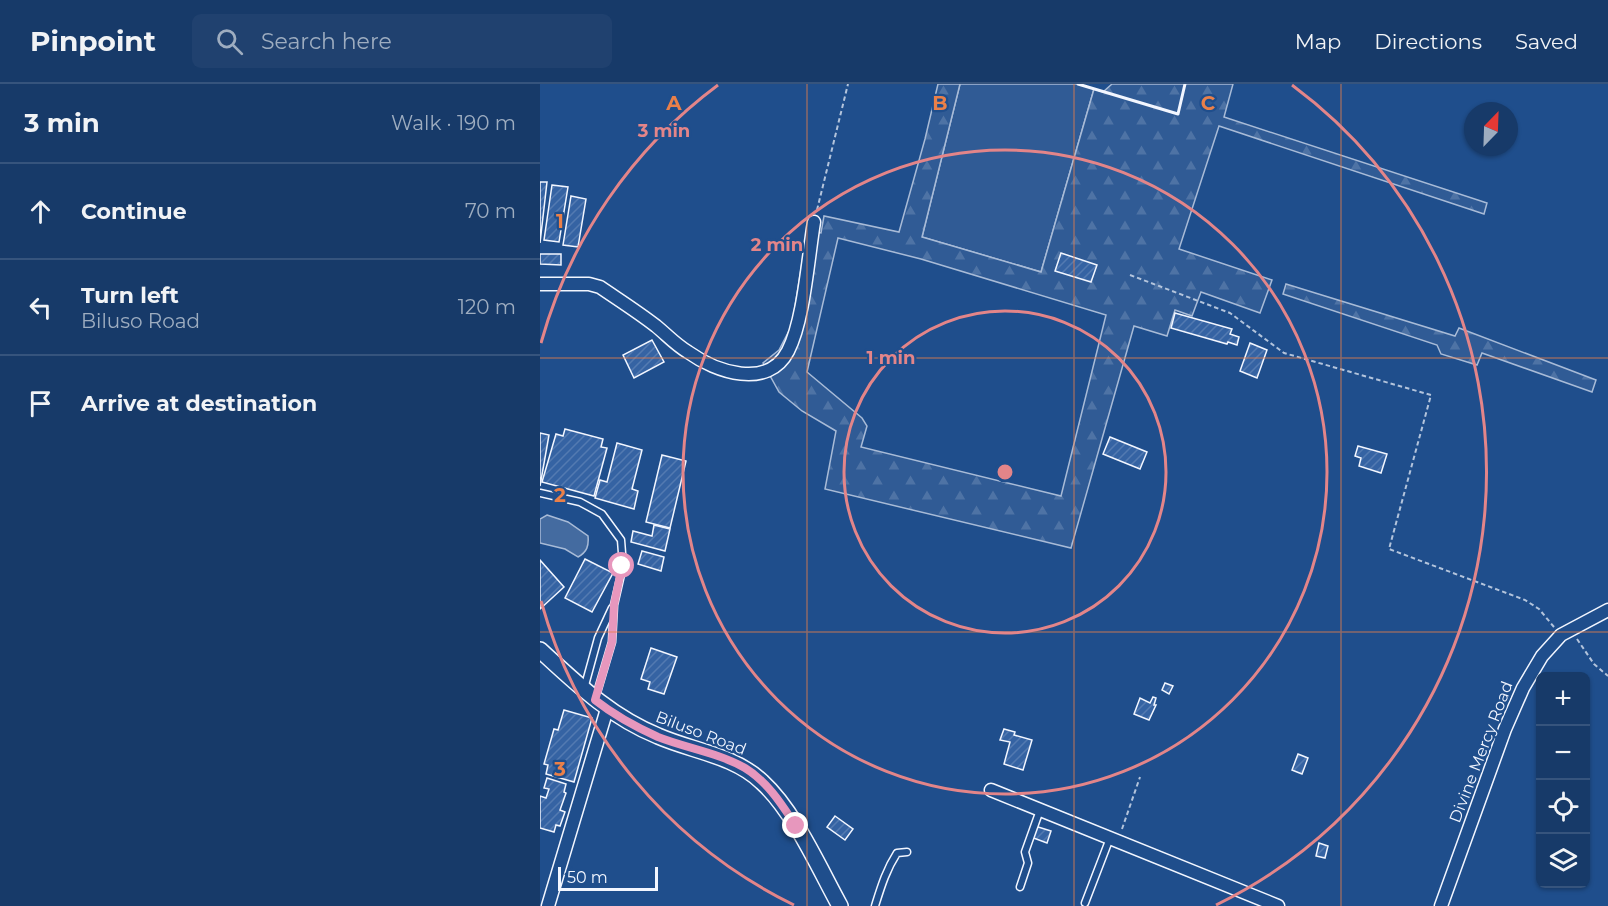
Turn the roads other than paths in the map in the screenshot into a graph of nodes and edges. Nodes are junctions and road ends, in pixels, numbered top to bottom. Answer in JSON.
{"nodes":[{"id":1,"x":814,"y":222,"type":"road end"},
{"id":2,"x":540,"y":284,"type":"edge"},
{"id":3,"x":540,"y":493,"type":"edge"},
{"id":4,"x":614,"y":605,"type":"junction"},
{"id":5,"x":1608,"y":610,"type":"edge"},
{"id":6,"x":540,"y":650,"type":"edge"},
{"id":7,"x":595,"y":700,"type":"junction"},
{"id":8,"x":991,"y":790,"type":"dead end"},
{"id":9,"x":1040,"y":810,"type":"junction"},
{"id":10,"x":1116,"y":840,"type":"junction"},
{"id":11,"x":908,"y":852,"type":"dead end"},
{"id":12,"x":1020,"y":887,"type":"dead end"},
{"id":13,"x":1085,"y":903,"type":"dead end"},
{"id":14,"x":548,"y":906,"type":"edge"},
{"id":15,"x":840,"y":906,"type":"edge"},
{"id":16,"x":875,"y":906,"type":"edge"},
{"id":17,"x":1278,"y":906,"type":"edge"},
{"id":18,"x":1441,"y":906,"type":"edge"}],
"edges":[{"from":1,"to":2,"type":"street"},
{"from":3,"to":4,"type":"lane"},
{"from":4,"to":7,"type":"lane"},
{"from":4,"to":7,"type":"lane"},
{"from":5,"to":18,"type":"street","name":"Divine Mercy Road"},
{"from":6,"to":7,"type":"street","name":"Biluso Road"},
{"from":7,"to":14,"type":"street"},
{"from":7,"to":15,"type":"street","name":"Biluso Road"},
{"from":8,"to":9,"type":"street"},
{"from":9,"to":10,"type":"street"},
{"from":9,"to":12,"type":"lane"},
{"from":10,"to":13,"type":"lane"},
{"from":10,"to":17,"type":"street"},
{"from":11,"to":16,"type":"lane"}]}
